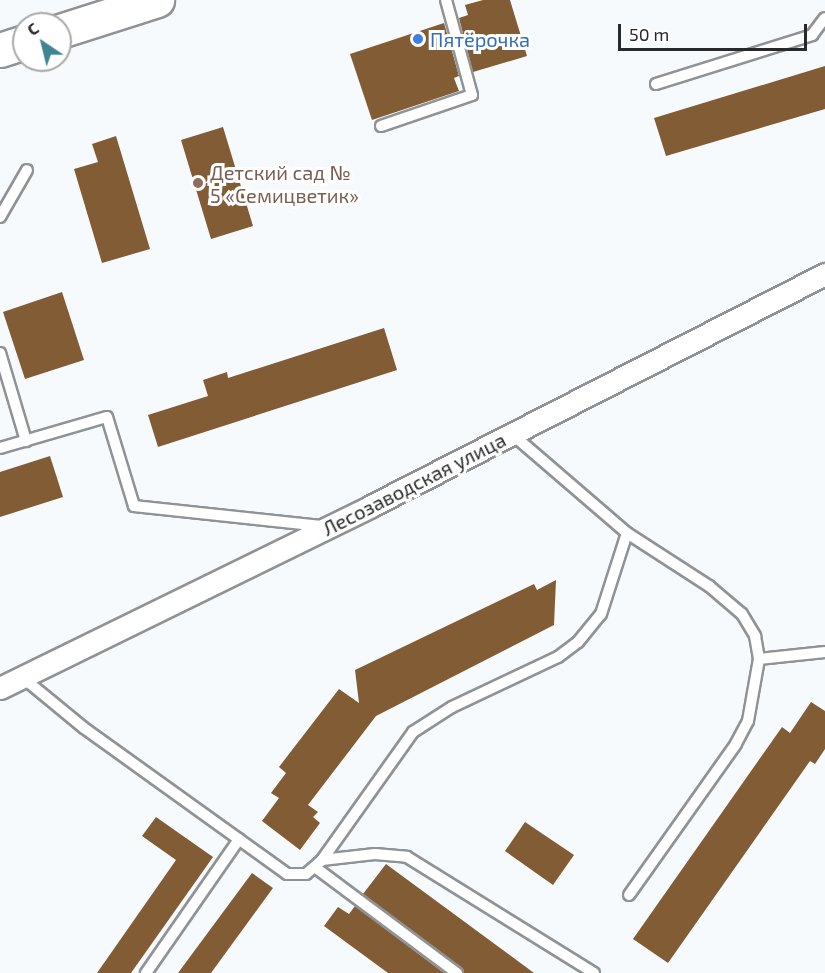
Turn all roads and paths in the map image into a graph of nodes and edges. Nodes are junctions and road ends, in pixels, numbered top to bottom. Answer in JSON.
{"nodes":[{"id":1,"x":446,"y":0,"type":"edge"},
{"id":2,"x":144,"y":2,"type":"edge"},
{"id":3,"x":825,"y":18,"type":"edge"},
{"id":4,"x":72,"y":27,"type":"edge"},
{"id":5,"x":656,"y":84,"type":"dead end"},
{"id":6,"x":381,"y":126,"type":"dead end"},
{"id":7,"x":27,"y":170,"type":"dead end"},
{"id":8,"x":0,"y":217,"type":"edge"},
{"id":9,"x":825,"y":274,"type":"edge"},
{"id":10,"x":0,"y":353,"type":"edge"},
{"id":11,"x":512,"y":434,"type":"junction"},
{"id":12,"x":26,"y":441,"type":"junction"},
{"id":13,"x":0,"y":448,"type":"edge"},
{"id":14,"x":328,"y":527,"type":"junction"},
{"id":15,"x":627,"y":533,"type":"junction"},
{"id":16,"x":825,"y":652,"type":"edge"},
{"id":17,"x":759,"y":659,"type":"junction"},
{"id":18,"x":21,"y":677,"type":"junction"},
{"id":19,"x":0,"y":687,"type":"edge"},
{"id":20,"x":239,"y":839,"type":"junction"},
{"id":21,"x":319,"y":864,"type":"junction"},
{"id":22,"x":629,"y":894,"type":"dead end"},
{"id":23,"x":146,"y":973,"type":"edge"},
{"id":24,"x":458,"y":973,"type":"edge"},
{"id":25,"x":594,"y":973,"type":"edge"}],
"edges":[{"from":1,"to":6,"type":"lane"},
{"from":2,"to":4,"type":"main road"},
{"from":3,"to":5,"type":"lane"},
{"from":7,"to":8,"type":"lane"},
{"from":9,"to":11,"type":"street","name":"Лесозаводская улица"},
{"from":10,"to":12,"type":"lane"},
{"from":11,"to":14,"type":"street","name":"Лесозаводская улица"},
{"from":11,"to":15,"type":"lane"},
{"from":12,"to":13,"type":"lane"},
{"from":12,"to":14,"type":"lane"},
{"from":14,"to":18,"type":"street","name":"Лесозаводская улица"},
{"from":15,"to":17,"type":"lane"},
{"from":15,"to":21,"type":"lane"},
{"from":16,"to":17,"type":"lane"},
{"from":17,"to":22,"type":"lane"},
{"from":18,"to":19,"type":"street","name":"Лесозаводская улица"},
{"from":18,"to":20,"type":"lane"},
{"from":20,"to":21,"type":"lane"},
{"from":20,"to":23,"type":"lane"},
{"from":21,"to":24,"type":"lane"},
{"from":21,"to":25,"type":"lane"}]}
